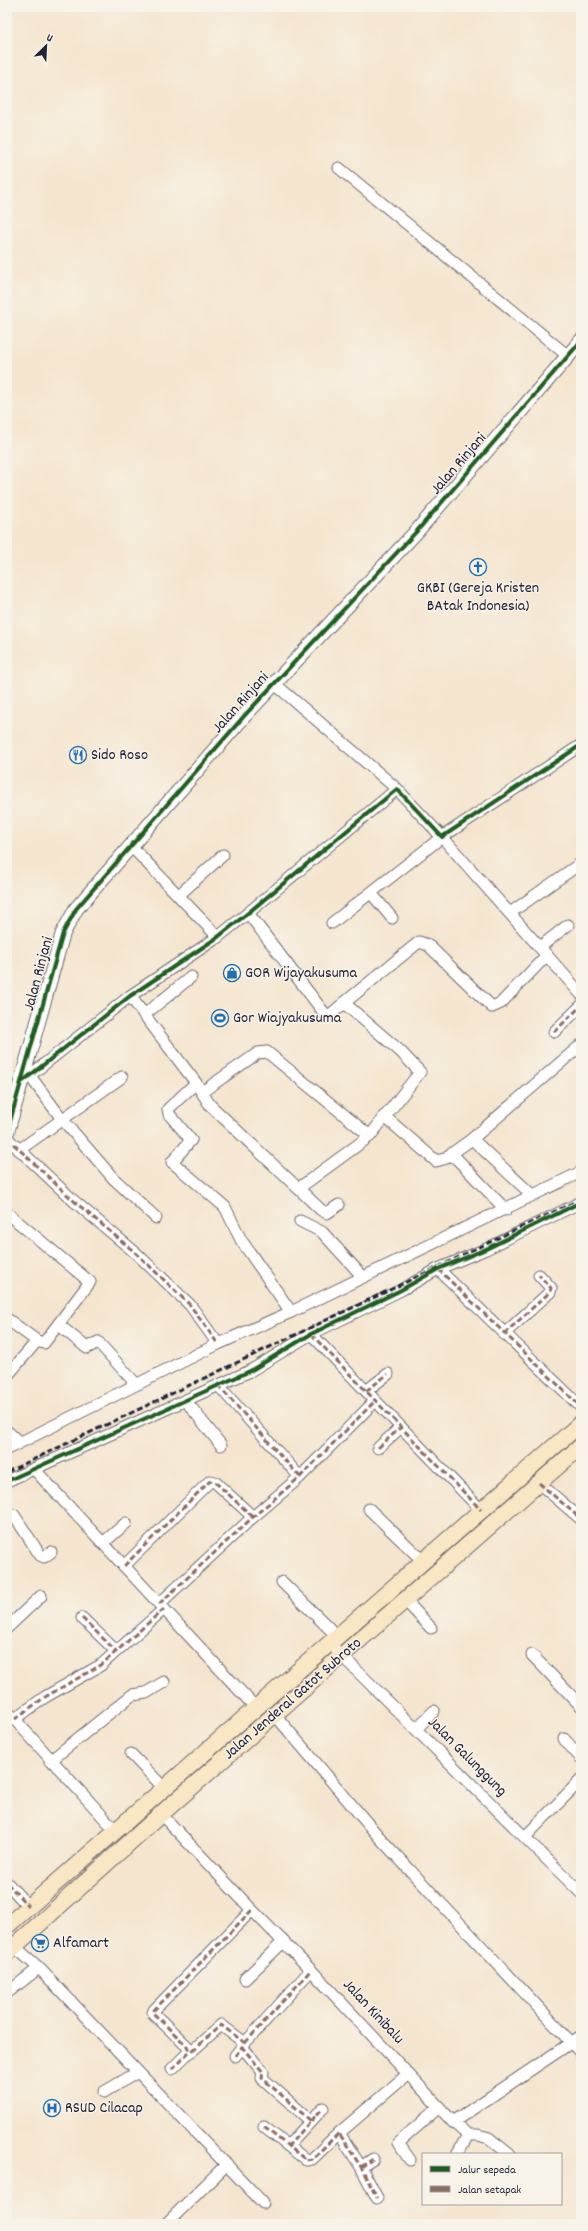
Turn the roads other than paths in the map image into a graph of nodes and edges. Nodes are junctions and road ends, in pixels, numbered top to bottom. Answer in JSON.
{"nodes":[{"id":1,"x":339,"y":168,"type":"dead end"},
{"id":2,"x":581,"y":341,"type":"edge"},
{"id":3,"x":568,"y":356,"type":"junction"},
{"id":4,"x":275,"y":684,"type":"junction"},
{"id":5,"x":581,"y":744,"type":"edge"},
{"id":6,"x":397,"y":789,"type":"junction"},
{"id":7,"x":442,"y":837,"type":"junction"},
{"id":8,"x":131,"y":846,"type":"junction"},
{"id":9,"x":223,"y":855,"type":"dead end"},
{"id":10,"x":581,"y":863,"type":"edge"},
{"id":11,"x":371,"y":893,"type":"junction"},
{"id":12,"x":179,"y":895,"type":"junction"},
{"id":13,"x":248,"y":913,"type":"junction"},
{"id":14,"x":510,"y":913,"type":"junction"},
{"id":15,"x":392,"y":918,"type":"dead end"},
{"id":16,"x":332,"y":923,"type":"dead end"},
{"id":17,"x":568,"y":925,"type":"dead end"},
{"id":18,"x":218,"y":936,"type":"junction"},
{"id":19,"x":544,"y":951,"type":"junction"},
{"id":20,"x":191,"y":977,"type":"dead end"},
{"id":21,"x":581,"y":994,"type":"edge"},
{"id":22,"x":130,"y":996,"type":"junction"},
{"id":23,"x":344,"y":1003,"type":"junction"},
{"id":24,"x":581,"y":1006,"type":"edge"},
{"id":25,"x":144,"y":1015,"type":"junction"},
{"id":26,"x":554,"y":1032,"type":"dead end"},
{"id":27,"x":581,"y":1045,"type":"edge"},
{"id":28,"x":122,"y":1077,"type":"dead end"},
{"id":29,"x":26,"y":1078,"type":"junction"},
{"id":30,"x":199,"y":1087,"type":"junction"},
{"id":31,"x":384,"y":1116,"type":"junction"},
{"id":32,"x":62,"y":1119,"type":"junction"},
{"id":33,"x":8,"y":1126,"type":"edge"},
{"id":34,"x":370,"y":1136,"type":"junction"},
{"id":35,"x":7,"y":1138,"type":"edge"},
{"id":36,"x":472,"y":1139,"type":"junction"},
{"id":37,"x":19,"y":1150,"type":"junction"},
{"id":38,"x":449,"y":1154,"type":"junction"},
{"id":39,"x":581,"y":1172,"type":"edge"},
{"id":40,"x":299,"y":1188,"type":"junction"},
{"id":41,"x":532,"y":1196,"type":"junction"},
{"id":42,"x":581,"y":1202,"type":"edge"},
{"id":43,"x":339,"y":1205,"type":"dead end"},
{"id":44,"x":506,"y":1210,"type":"junction"},
{"id":45,"x":7,"y":1213,"type":"edge"},
{"id":46,"x":156,"y":1218,"type":"dead end"},
{"id":47,"x":300,"y":1221,"type":"dead end"},
{"id":48,"x":438,"y":1269,"type":"junction"},
{"id":49,"x":539,"y":1275,"type":"dead end"},
{"id":50,"x":363,"y":1277,"type":"junction"},
{"id":51,"x":291,"y":1312,"type":"junction"},
{"id":52,"x":7,"y":1319,"type":"edge"},
{"id":53,"x":59,"y":1325,"type":"junction"},
{"id":54,"x":311,"y":1334,"type":"junction"},
{"id":55,"x":504,"y":1334,"type":"junction"},
{"id":56,"x":37,"y":1341,"type":"junction"},
{"id":57,"x":218,"y":1344,"type":"junction"},
{"id":58,"x":388,"y":1374,"type":"dead end"},
{"id":59,"x":7,"y":1376,"type":"edge"},
{"id":60,"x":136,"y":1384,"type":"junction"},
{"id":61,"x":218,"y":1385,"type":"junction"},
{"id":62,"x":366,"y":1391,"type":"junction"},
{"id":63,"x":186,"y":1401,"type":"junction"},
{"id":64,"x":376,"y":1401,"type":"junction"},
{"id":65,"x":581,"y":1407,"type":"edge"},
{"id":66,"x":581,"y":1423,"type":"edge"},
{"id":67,"x":400,"y":1428,"type":"junction"},
{"id":68,"x":7,"y":1431,"type":"edge"},
{"id":69,"x":19,"y":1442,"type":"junction"},
{"id":70,"x":221,"y":1445,"type":"dead end"},
{"id":71,"x":581,"y":1446,"type":"edge"},
{"id":72,"x":378,"y":1448,"type":"dead end"},
{"id":73,"x":7,"y":1449,"type":"edge"},
{"id":74,"x":34,"y":1469,"type":"junction"},
{"id":75,"x":300,"y":1477,"type":"junction"},
{"id":76,"x":7,"y":1481,"type":"edge"},
{"id":77,"x":539,"y":1483,"type":"junction"},
{"id":78,"x":369,"y":1509,"type":"dead end"},
{"id":79,"x":481,"y":1510,"type":"junction"},
{"id":80,"x":7,"y":1516,"type":"edge"},
{"id":81,"x":253,"y":1517,"type":"junction"},
{"id":82,"x":581,"y":1519,"type":"edge"},
{"id":83,"x":126,"y":1523,"type":"dead end"},
{"id":84,"x":102,"y":1543,"type":"junction"},
{"id":85,"x":51,"y":1552,"type":"dead end"},
{"id":86,"x":423,"y":1561,"type":"junction"},
{"id":87,"x":124,"y":1566,"type":"junction"},
{"id":88,"x":282,"y":1582,"type":"dead end"},
{"id":89,"x":41,"y":1596,"type":"dead end"},
{"id":90,"x":406,"y":1601,"type":"junction"},
{"id":91,"x":162,"y":1607,"type":"junction"},
{"id":92,"x":82,"y":1618,"type":"dead end"},
{"id":93,"x":7,"y":1628,"type":"edge"},
{"id":94,"x":431,"y":1628,"type":"dead end"},
{"id":95,"x":333,"y":1640,"type":"junction"},
{"id":96,"x":116,"y":1651,"type":"junction"},
{"id":97,"x":342,"y":1655,"type":"junction"},
{"id":98,"x":532,"y":1655,"type":"dead end"},
{"id":99,"x":164,"y":1682,"type":"dead end"},
{"id":100,"x":581,"y":1706,"type":"edge"},
{"id":101,"x":256,"y":1708,"type":"junction"},
{"id":102,"x":7,"y":1711,"type":"edge"},
{"id":103,"x":434,"y":1712,"type":"dead end"},
{"id":104,"x":276,"y":1716,"type":"junction"},
{"id":105,"x":15,"y":1719,"type":"junction"},
{"id":106,"x":416,"y":1729,"type":"junction"},
{"id":107,"x":564,"y":1739,"type":"dead end"},
{"id":108,"x":132,"y":1754,"type":"dead end"},
{"id":109,"x":581,"y":1758,"type":"edge"},
{"id":110,"x":50,"y":1761,"type":"junction"},
{"id":111,"x":581,"y":1780,"type":"edge"},
{"id":112,"x":166,"y":1789,"type":"junction"},
{"id":113,"x":161,"y":1814,"type":"junction"},
{"id":114,"x":116,"y":1831,"type":"junction"},
{"id":115,"x":525,"y":1837,"type":"junction"},
{"id":116,"x":7,"y":1883,"type":"edge"},
{"id":117,"x":581,"y":1893,"type":"edge"},
{"id":118,"x":28,"y":1906,"type":"junction"},
{"id":119,"x":252,"y":1910,"type":"junction"},
{"id":120,"x":7,"y":1926,"type":"edge"},
{"id":121,"x":284,"y":1941,"type":"junction"},
{"id":122,"x":9,"y":1947,"type":"edge"},
{"id":123,"x":39,"y":1968,"type":"junction"},
{"id":124,"x":312,"y":1970,"type":"junction"},
{"id":125,"x":245,"y":1979,"type":"dead end"},
{"id":126,"x":7,"y":1994,"type":"edge"},
{"id":127,"x":577,"y":2039,"type":"edge"},
{"id":128,"x":244,"y":2045,"type":"junction"},
{"id":129,"x":191,"y":2050,"type":"junction"},
{"id":130,"x":581,"y":2053,"type":"edge"},
{"id":131,"x":235,"y":2056,"type":"dead end"},
{"id":132,"x":172,"y":2069,"type":"dead end"},
{"id":133,"x":138,"y":2072,"type":"junction"},
{"id":134,"x":408,"y":2074,"type":"junction"},
{"id":135,"x":104,"y":2092,"type":"dead end"},
{"id":136,"x":439,"y":2107,"type":"junction"},
{"id":137,"x":323,"y":2108,"type":"dead end"},
{"id":138,"x":310,"y":2121,"type":"junction"},
{"id":139,"x":453,"y":2122,"type":"junction"},
{"id":140,"x":264,"y":2127,"type":"dead end"},
{"id":141,"x":339,"y":2133,"type":"junction"},
{"id":142,"x":468,"y":2135,"type":"junction"},
{"id":143,"x":288,"y":2146,"type":"junction"},
{"id":144,"x":458,"y":2153,"type":"edge"},
{"id":145,"x":508,"y":2153,"type":"edge"},
{"id":146,"x":373,"y":2159,"type":"dead end"},
{"id":147,"x":410,"y":2160,"type":"dead end"},
{"id":148,"x":227,"y":2164,"type":"junction"},
{"id":149,"x":361,"y":2167,"type":"junction"},
{"id":150,"x":376,"y":2198,"type":"dead end"},
{"id":151,"x":263,"y":2203,"type":"dead end"},
{"id":152,"x":170,"y":2222,"type":"edge"}],
"edges":[{"from":1,"to":3,"type":"street"},
{"from":2,"to":3,"type":"street","name":"Jalan Rinjani"},
{"from":3,"to":4,"type":"street","name":"Jalan Rinjani"},
{"from":4,"to":6,"type":"street"},
{"from":4,"to":8,"type":"street","name":"Jalan Rinjani"},
{"from":5,"to":7,"type":"street"},
{"from":6,"to":7,"type":"street"},
{"from":6,"to":13,"type":"street"},
{"from":7,"to":11,"type":"street"},
{"from":7,"to":14,"type":"street"},
{"from":8,"to":12,"type":"street"},
{"from":8,"to":29,"type":"street","name":"Jalan Rinjani"},
{"from":9,"to":12,"type":"street"},
{"from":10,"to":14,"type":"street"},
{"from":11,"to":15,"type":"street"},
{"from":11,"to":16,"type":"street"},
{"from":12,"to":18,"type":"street"},
{"from":13,"to":18,"type":"street"},
{"from":13,"to":23,"type":"street"},
{"from":14,"to":19,"type":"street"},
{"from":17,"to":19,"type":"street"},
{"from":18,"to":22,"type":"street"},
{"from":19,"to":21,"type":"street"},
{"from":19,"to":23,"type":"street"},
{"from":20,"to":25,"type":"street"},
{"from":22,"to":25,"type":"street"},
{"from":22,"to":29,"type":"street"},
{"from":23,"to":31,"type":"street"},
{"from":24,"to":26,"type":"street"},
{"from":25,"to":30,"type":"street"},
{"from":27,"to":36,"type":"street"},
{"from":28,"to":32,"type":"street"},
{"from":29,"to":32,"type":"street"},
{"from":29,"to":33,"type":"street","name":"Jalan Rinjani"},
{"from":30,"to":34,"type":"street"},
{"from":30,"to":40,"type":"street"},
{"from":30,"to":51,"type":"street"},
{"from":31,"to":34,"type":"street"},
{"from":31,"to":38,"type":"street"},
{"from":32,"to":37,"type":"street"},
{"from":32,"to":46,"type":"street"},
{"from":34,"to":40,"type":"street"},
{"from":35,"to":37,"type":"street"},
{"from":36,"to":38,"type":"street"},
{"from":36,"to":41,"type":"street"},
{"from":37,"to":57,"type":"street"},
{"from":38,"to":44,"type":"street"},
{"from":39,"to":41,"type":"street"},
{"from":40,"to":43,"type":"street"},
{"from":41,"to":44,"type":"street"},
{"from":42,"to":48,"type":"street"},
{"from":44,"to":50,"type":"street"},
{"from":45,"to":53,"type":"street"},
{"from":47,"to":50,"type":"street"},
{"from":48,"to":54,"type":"street"},
{"from":48,"to":55,"type":"street"},
{"from":49,"to":55,"type":"street"},
{"from":50,"to":51,"type":"street"},
{"from":51,"to":57,"type":"street"},
{"from":52,"to":56,"type":"street"},
{"from":53,"to":56,"type":"street"},
{"from":53,"to":60,"type":"street"},
{"from":54,"to":61,"type":"street"},
{"from":54,"to":62,"type":"street"},
{"from":55,"to":65,"type":"street"},
{"from":56,"to":59,"type":"street"},
{"from":57,"to":60,"type":"street"},
{"from":58,"to":62,"type":"street"},
{"from":60,"to":69,"type":"street"},
{"from":61,"to":63,"type":"street"},
{"from":61,"to":75,"type":"street"},
{"from":62,"to":64,"type":"street"},
{"from":63,"to":70,"type":"street"},
{"from":63,"to":74,"type":"street"},
{"from":64,"to":67,"type":"street"},
{"from":64,"to":75,"type":"street"},
{"from":66,"to":79,"type":"main road","name":"Jalan Jenderal Gatot Subroto"},
{"from":67,"to":72,"type":"street"},
{"from":67,"to":79,"type":"street"},
{"from":68,"to":69,"type":"street"},
{"from":69,"to":73,"type":"street"},
{"from":71,"to":77,"type":"main road","name":"Jalan Jenderal Gatot Subroto"},
{"from":74,"to":76,"type":"street"},
{"from":74,"to":84,"type":"street"},
{"from":75,"to":81,"type":"street"},
{"from":77,"to":82,"type":"street"},
{"from":77,"to":90,"type":"main road","name":"Jalan Jenderal Gatot Subroto"},
{"from":78,"to":86,"type":"street"},
{"from":79,"to":86,"type":"main road","name":"Jalan Jenderal Gatot Subroto"},
{"from":80,"to":85,"type":"street"},
{"from":81,"to":87,"type":"street"},
{"from":81,"to":91,"type":"street"},
{"from":83,"to":84,"type":"street"},
{"from":84,"to":87,"type":"street"},
{"from":86,"to":95,"type":"main road","name":"Jalan Jenderal Gatot Subroto"},
{"from":87,"to":91,"type":"street"},
{"from":88,"to":95,"type":"street","name":"Jalan Galunggung"},
{"from":89,"to":93,"type":"street"},
{"from":90,"to":94,"type":"street"},
{"from":90,"to":97,"type":"main road","name":"Jalan Jenderal Gatot Subroto"},
{"from":91,"to":96,"type":"street"},
{"from":91,"to":101,"type":"street"},
{"from":92,"to":96,"type":"street"},
{"from":95,"to":97,"type":"street","name":"Jalan Galunggung"},
{"from":95,"to":101,"type":"main road","name":"Jalan Jenderal Gatot Subroto"},
{"from":96,"to":105,"type":"street"},
{"from":97,"to":104,"type":"main road","name":"Jalan Jenderal Gatot Subroto"},
{"from":97,"to":106,"type":"street","name":"Jalan Galunggung"},
{"from":98,"to":100,"type":"street"},
{"from":99,"to":110,"type":"street"},
{"from":101,"to":112,"type":"main road","name":"Jalan Jenderal Gatot Subroto"},
{"from":102,"to":105,"type":"street"},
{"from":103,"to":106,"type":"street"},
{"from":104,"to":113,"type":"main road","name":"Jalan Jenderal Gatot Subroto"},
{"from":104,"to":127,"type":"street"},
{"from":105,"to":110,"type":"street"},
{"from":106,"to":115,"type":"street","name":"Jalan Galunggung"},
{"from":107,"to":109,"type":"street"},
{"from":108,"to":112,"type":"street"},
{"from":110,"to":114,"type":"street"},
{"from":111,"to":115,"type":"street"},
{"from":112,"to":114,"type":"main road","name":"Jalan Jenderal Gatot Subroto"},
{"from":113,"to":119,"type":"street","name":"Jalan Kinibalu"},
{"from":113,"to":122,"type":"main road","name":"Jalan Jenderal Gatot Subroto"},
{"from":114,"to":118,"type":"main road","name":"Jalan Jenderal Gatot Subroto"},
{"from":115,"to":117,"type":"street","name":"Jalan Galunggung"},
{"from":116,"to":118,"type":"street"},
{"from":118,"to":120,"type":"main road","name":"Jalan Jenderal Gatot Subroto"},
{"from":119,"to":121,"type":"street","name":"Jalan Kinibalu"},
{"from":119,"to":129,"type":"street"},
{"from":121,"to":124,"type":"street","name":"Jalan Kinibalu"},
{"from":121,"to":125,"type":"street"},
{"from":122,"to":123,"type":"street"},
{"from":123,"to":126,"type":"street"},
{"from":123,"to":133,"type":"street"},
{"from":124,"to":128,"type":"street"},
{"from":124,"to":134,"type":"street","name":"Jalan Kinibalu"},
{"from":127,"to":130,"type":"street"},
{"from":127,"to":139,"type":"street"},
{"from":128,"to":129,"type":"street"},
{"from":128,"to":131,"type":"street"},
{"from":128,"to":138,"type":"street"},
{"from":129,"to":132,"type":"street"},
{"from":133,"to":135,"type":"street"},
{"from":133,"to":148,"type":"street"},
{"from":134,"to":136,"type":"street","name":"Jalan Kinibalu"},
{"from":134,"to":141,"type":"street"},
{"from":136,"to":139,"type":"street","name":"Jalan Kinibalu"},
{"from":136,"to":147,"type":"street"},
{"from":137,"to":138,"type":"street"},
{"from":138,"to":143,"type":"street"},
{"from":139,"to":142,"type":"street","name":"Jalan Kinibalu"},
{"from":140,"to":143,"type":"street"},
{"from":141,"to":143,"type":"street"},
{"from":141,"to":149,"type":"street"},
{"from":142,"to":144,"type":"street"},
{"from":142,"to":145,"type":"street"},
{"from":146,"to":149,"type":"street"},
{"from":148,"to":151,"type":"street"},
{"from":148,"to":152,"type":"street"},
{"from":149,"to":150,"type":"street"}]}
